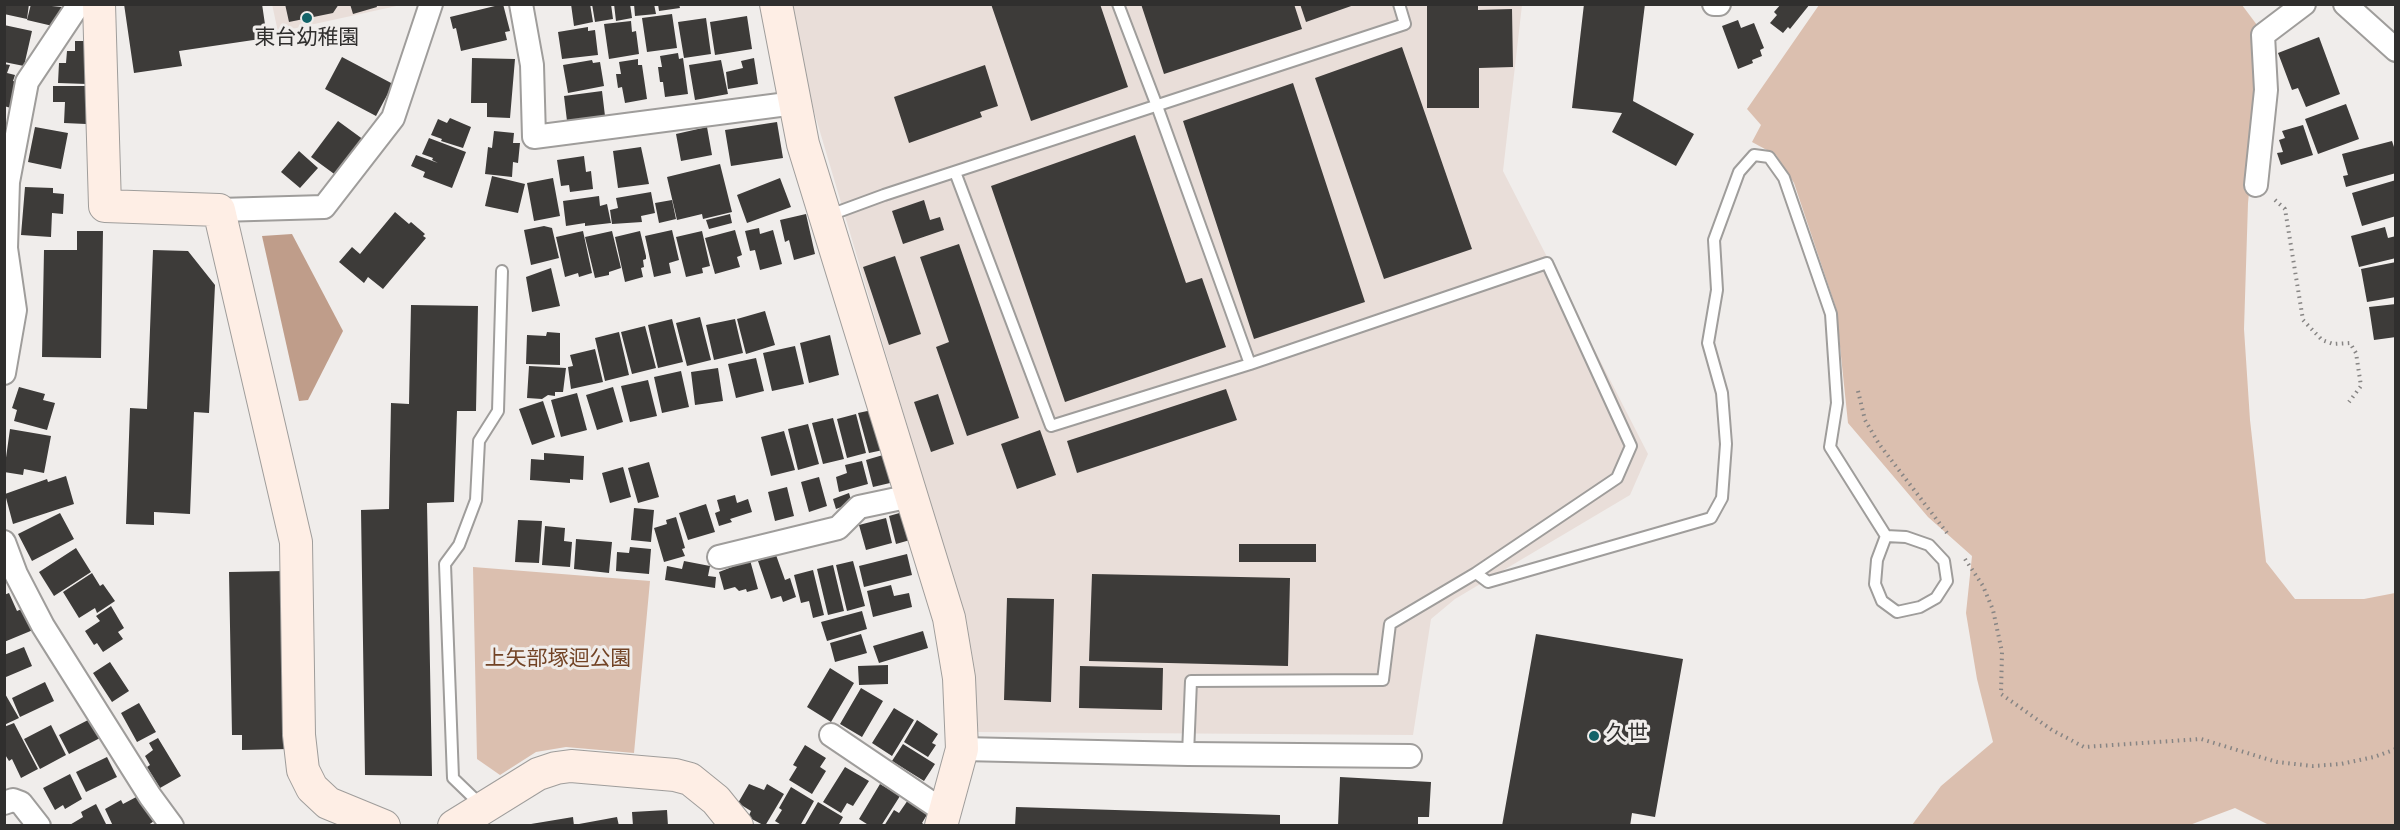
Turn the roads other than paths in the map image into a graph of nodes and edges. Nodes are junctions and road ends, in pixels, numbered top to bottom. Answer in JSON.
{"nodes":[{"id":1,"x":79,"y":4,"type":"edge"},
{"id":2,"x":99,"y":4,"type":"edge"},
{"id":3,"x":431,"y":4,"type":"edge"},
{"id":4,"x":521,"y":4,"type":"edge"},
{"id":5,"x":776,"y":4,"type":"edge"},
{"id":6,"x":1118,"y":4,"type":"edge"},
{"id":7,"x":1399,"y":4,"type":"edge"},
{"id":8,"x":2304,"y":4,"type":"edge"},
{"id":9,"x":2345,"y":4,"type":"edge"},
{"id":10,"x":2396,"y":50,"type":"edge"},
{"id":11,"x":795,"y":103,"type":"junction"},
{"id":12,"x":1157,"y":106,"type":"junction"},
{"id":13,"x":955,"y":172,"type":"junction"},
{"id":14,"x":2256,"y":185,"type":"road end"},
{"id":15,"x":219,"y":210,"type":"junction"},
{"id":16,"x":825,"y":217,"type":"junction"},
{"id":17,"x":502,"y":271,"type":"dead end"},
{"id":18,"x":1250,"y":364,"type":"junction"},
{"id":19,"x":4,"y":373,"type":"edge"},
{"id":20,"x":911,"y":496,"type":"junction"},
{"id":21,"x":1886,"y":536,"type":"junction"},
{"id":22,"x":4,"y":542,"type":"edge"},
{"id":23,"x":718,"y":557,"type":"dead end"},
{"id":24,"x":1476,"y":573,"type":"junction"},
{"id":25,"x":831,"y":735,"type":"dead end"},
{"id":26,"x":962,"y":749,"type":"junction"},
{"id":27,"x":1188,"y":754,"type":"junction"},
{"id":28,"x":1410,"y":756,"type":"dead end"},
{"id":29,"x":4,"y":803,"type":"edge"},
{"id":30,"x":483,"y":807,"type":"junction"},
{"id":31,"x":943,"y":819,"type":"edge"},
{"id":32,"x":39,"y":825,"type":"edge"},
{"id":33,"x":172,"y":825,"type":"edge"},
{"id":34,"x":384,"y":825,"type":"edge"},
{"id":35,"x":454,"y":825,"type":"edge"},
{"id":36,"x":737,"y":825,"type":"edge"}],
"edges":[{"from":1,"to":19,"type":"street"},
{"from":2,"to":15,"type":"street"},
{"from":3,"to":15,"type":"street"},
{"from":4,"to":11,"type":"street"},
{"from":5,"to":11,"type":"street"},
{"from":6,"to":12,"type":"lane"},
{"from":7,"to":12,"type":"lane"},
{"from":8,"to":14,"type":"street"},
{"from":9,"to":10,"type":"street"},
{"from":11,"to":16,"type":"street"},
{"from":12,"to":13,"type":"lane"},
{"from":12,"to":18,"type":"lane"},
{"from":13,"to":16,"type":"lane"},
{"from":13,"to":18,"type":"lane"},
{"from":15,"to":34,"type":"street"},
{"from":16,"to":20,"type":"street"},
{"from":17,"to":30,"type":"lane"},
{"from":18,"to":24,"type":"lane"},
{"from":20,"to":23,"type":"street"},
{"from":20,"to":26,"type":"street"},
{"from":21,"to":21,"type":"lane"},
{"from":21,"to":24,"type":"lane"},
{"from":22,"to":33,"type":"street"},
{"from":24,"to":27,"type":"lane"},
{"from":25,"to":31,"type":"street"},
{"from":26,"to":27,"type":"street"},
{"from":26,"to":31,"type":"street"},
{"from":27,"to":28,"type":"street"},
{"from":29,"to":32,"type":"street"},
{"from":30,"to":35,"type":"street"},
{"from":30,"to":36,"type":"street"}]}
